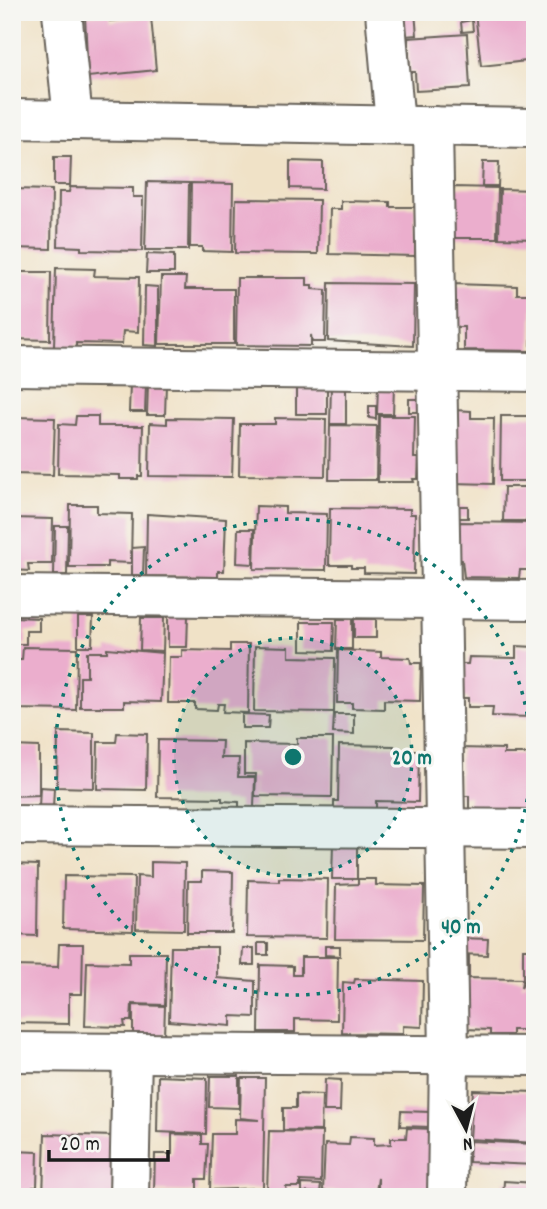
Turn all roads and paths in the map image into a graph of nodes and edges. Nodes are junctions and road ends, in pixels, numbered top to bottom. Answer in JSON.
{"nodes":[{"id":1,"x":62,"y":12,"type":"edge"},
{"id":2,"x":384,"y":12,"type":"edge"},
{"id":3,"x":12,"y":119,"type":"edge"},
{"id":4,"x":73,"y":119,"type":"junction"},
{"id":5,"x":395,"y":124,"type":"junction"},
{"id":6,"x":433,"y":126,"type":"junction"},
{"id":7,"x":535,"y":128,"type":"edge"},
{"id":8,"x":12,"y":366,"type":"edge"},
{"id":9,"x":438,"y":371,"type":"junction"},
{"id":10,"x":535,"y":372,"type":"edge"},
{"id":11,"x":12,"y":595,"type":"edge"},
{"id":12,"x":442,"y":599,"type":"junction"},
{"id":13,"x":535,"y":600,"type":"edge"},
{"id":14,"x":12,"y":825,"type":"edge"},
{"id":15,"x":445,"y":828,"type":"junction"},
{"id":16,"x":535,"y":829,"type":"edge"},
{"id":17,"x":12,"y":1052,"type":"edge"},
{"id":18,"x":132,"y":1053,"type":"junction"},
{"id":19,"x":449,"y":1055,"type":"junction"},
{"id":20,"x":535,"y":1056,"type":"edge"},
{"id":21,"x":129,"y":1197,"type":"edge"},
{"id":22,"x":447,"y":1197,"type":"edge"}],
"edges":[{"from":1,"to":4,"type":"street"},
{"from":2,"to":5,"type":"street"},
{"from":3,"to":4,"type":"street"},
{"from":4,"to":5,"type":"street"},
{"from":5,"to":6,"type":"street"},
{"from":6,"to":7,"type":"street"},
{"from":6,"to":9,"type":"street"},
{"from":8,"to":9,"type":"street"},
{"from":9,"to":10,"type":"street"},
{"from":9,"to":12,"type":"street"},
{"from":11,"to":12,"type":"street"},
{"from":12,"to":13,"type":"street"},
{"from":12,"to":15,"type":"street"},
{"from":14,"to":15,"type":"street"},
{"from":15,"to":16,"type":"street"},
{"from":15,"to":19,"type":"street"},
{"from":17,"to":18,"type":"street"},
{"from":18,"to":19,"type":"street"},
{"from":18,"to":21,"type":"street"},
{"from":19,"to":20,"type":"street"},
{"from":19,"to":22,"type":"street"}]}
